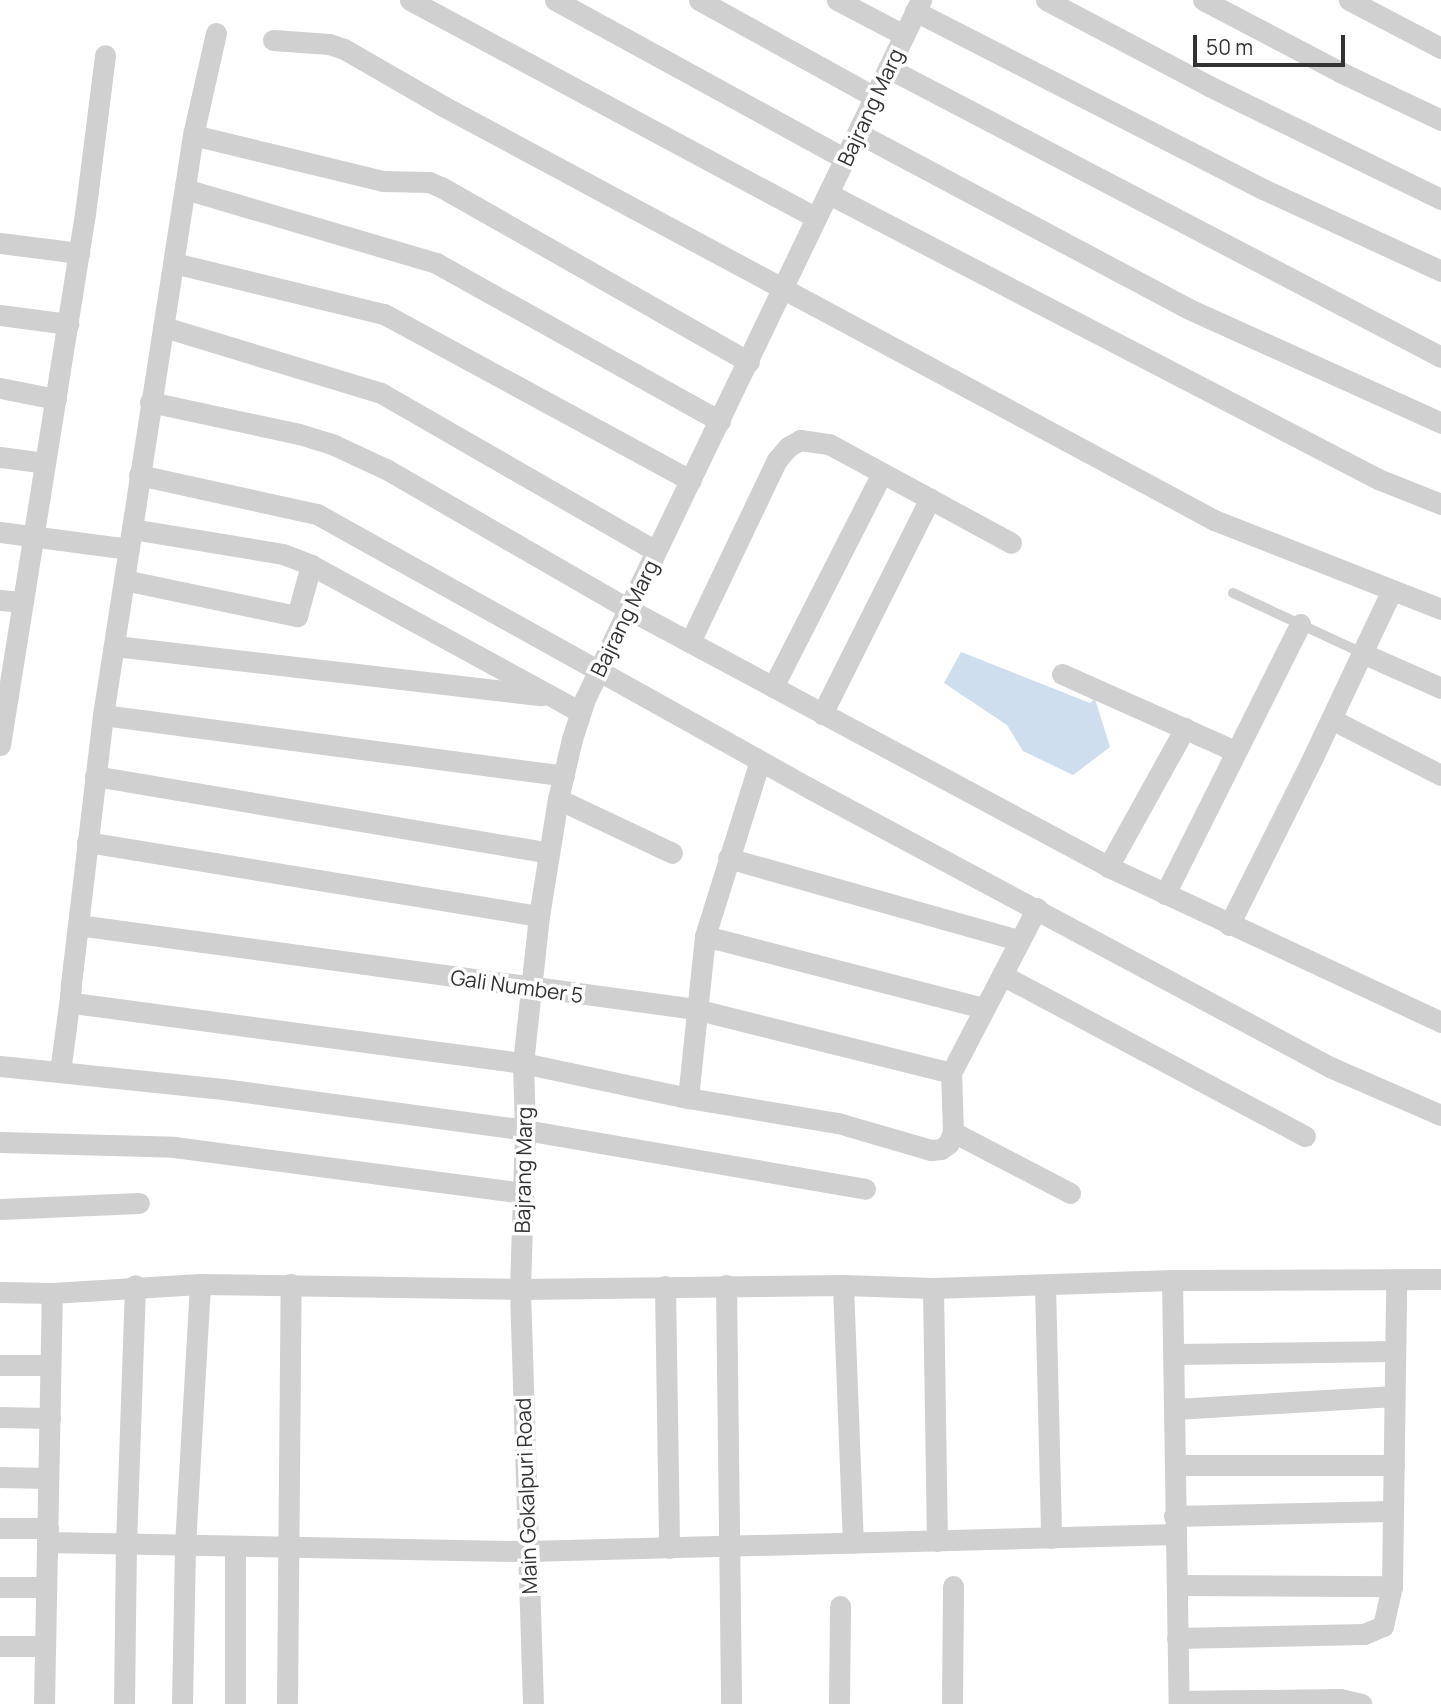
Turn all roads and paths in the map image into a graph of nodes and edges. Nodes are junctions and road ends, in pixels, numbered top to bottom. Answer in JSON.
{"nodes":[{"id":1,"x":410,"y":0,"type":"edge"},
{"id":2,"x":555,"y":0,"type":"edge"},
{"id":3,"x":699,"y":0,"type":"edge"},
{"id":4,"x":837,"y":0,"type":"edge"},
{"id":5,"x":1046,"y":0,"type":"edge"},
{"id":6,"x":1203,"y":0,"type":"edge"},
{"id":7,"x":1349,"y":0,"type":"edge"},
{"id":8,"x":918,"y":6,"type":"edge"},
{"id":9,"x":216,"y":33,"type":"dead end"},
{"id":10,"x":904,"y":35,"type":"junction"},
{"id":11,"x":273,"y":40,"type":"dead end"},
{"id":12,"x":1441,"y":48,"type":"edge"},
{"id":13,"x":105,"y":55,"type":"dead end"},
{"id":14,"x":888,"y":68,"type":"junction"},
{"id":15,"x":875,"y":97,"type":"junction"},
{"id":16,"x":1441,"y":120,"type":"edge"},
{"id":17,"x":858,"y":133,"type":"junction"},
{"id":18,"x":193,"y":135,"type":"junction"},
{"id":19,"x":845,"y":159,"type":"junction"},
{"id":20,"x":185,"y":189,"type":"junction"},
{"id":21,"x":829,"y":194,"type":"junction"},
{"id":22,"x":1441,"y":199,"type":"edge"},
{"id":23,"x":816,"y":218,"type":"junction"},
{"id":24,"x":0,"y":243,"type":"edge"},
{"id":25,"x":79,"y":253,"type":"junction"},
{"id":26,"x":174,"y":263,"type":"junction"},
{"id":27,"x":1441,"y":271,"type":"edge"},
{"id":28,"x":781,"y":288,"type":"junction"},
{"id":29,"x":0,"y":315,"type":"edge"},
{"id":30,"x":68,"y":324,"type":"junction"},
{"id":31,"x":164,"y":327,"type":"junction"},
{"id":32,"x":1441,"y":357,"type":"edge"},
{"id":33,"x":749,"y":362,"type":"junction"},
{"id":34,"x":0,"y":388,"type":"edge"},
{"id":35,"x":56,"y":399,"type":"junction"},
{"id":36,"x":150,"y":402,"type":"junction"},
{"id":37,"x":720,"y":421,"type":"junction"},
{"id":38,"x":1441,"y":423,"type":"edge"},
{"id":39,"x":0,"y":457,"type":"edge"},
{"id":40,"x":46,"y":463,"type":"junction"},
{"id":41,"x":882,"y":473,"type":"junction"},
{"id":42,"x":139,"y":475,"type":"junction"},
{"id":43,"x":691,"y":481,"type":"junction"},
{"id":44,"x":930,"y":498,"type":"junction"},
{"id":45,"x":1441,"y":504,"type":"edge"},
{"id":46,"x":0,"y":531,"type":"edge"},
{"id":47,"x":34,"y":535,"type":"junction"},
{"id":48,"x":130,"y":539,"type":"junction"},
{"id":49,"x":1012,"y":543,"type":"dead end"},
{"id":50,"x":656,"y":551,"type":"junction"},
{"id":51,"x":311,"y":565,"type":"junction"},
{"id":52,"x":124,"y":580,"type":"junction"},
{"id":53,"x":1391,"y":592,"type":"junction"},
{"id":54,"x":1233,"y":593,"type":"dead end"},
{"id":55,"x":0,"y":600,"type":"edge"},
{"id":56,"x":23,"y":602,"type":"junction"},
{"id":57,"x":628,"y":608,"type":"junction"},
{"id":58,"x":1441,"y":609,"type":"edge"},
{"id":59,"x":1300,"y":624,"type":"junction"},
{"id":60,"x":690,"y":642,"type":"junction"},
{"id":61,"x":115,"y":646,"type":"junction"},
{"id":62,"x":1362,"y":653,"type":"junction"},
{"id":63,"x":6,"y":665,"type":"edge"},
{"id":64,"x":598,"y":671,"type":"junction"},
{"id":65,"x":1062,"y":674,"type":"dead end"},
{"id":66,"x":773,"y":687,"type":"junction"},
{"id":67,"x":1441,"y":688,"type":"edge"},
{"id":68,"x":550,"y":696,"type":"junction"},
{"id":69,"x":581,"y":712,"type":"junction"},
{"id":70,"x":822,"y":714,"type":"junction"},
{"id":71,"x":103,"y":715,"type":"junction"},
{"id":72,"x":1331,"y":719,"type":"junction"},
{"id":73,"x":1185,"y":728,"type":"junction"},
{"id":74,"x":0,"y":745,"type":"edge"},
{"id":75,"x":1235,"y":751,"type":"junction"},
{"id":76,"x":760,"y":761,"type":"junction"},
{"id":77,"x":1441,"y":775,"type":"edge"},
{"id":78,"x":95,"y":776,"type":"junction"},
{"id":79,"x":564,"y":776,"type":"junction"},
{"id":80,"x":558,"y":799,"type":"junction"},
{"id":81,"x":87,"y":842,"type":"junction"},
{"id":82,"x":549,"y":852,"type":"junction"},
{"id":83,"x":672,"y":853,"type":"dead end"},
{"id":84,"x":728,"y":858,"type":"junction"},
{"id":85,"x":1108,"y":867,"type":"junction"},
{"id":86,"x":1166,"y":894,"type":"junction"},
{"id":87,"x":1037,"y":908,"type":"junction"},
{"id":88,"x":539,"y":916,"type":"junction"},
{"id":89,"x":78,"y":925,"type":"junction"},
{"id":90,"x":1229,"y":925,"type":"junction"},
{"id":91,"x":705,"y":936,"type":"junction"},
{"id":92,"x":1018,"y":940,"type":"junction"},
{"id":93,"x":1002,"y":975,"type":"junction"},
{"id":94,"x":530,"y":988,"type":"junction"},
{"id":95,"x":70,"y":997,"type":"junction"},
{"id":96,"x":983,"y":1008,"type":"junction"},
{"id":97,"x":695,"y":1009,"type":"junction"},
{"id":98,"x":1441,"y":1023,"type":"edge"},
{"id":99,"x":523,"y":1063,"type":"junction"},
{"id":100,"x":0,"y":1066,"type":"edge"},
{"id":101,"x":60,"y":1072,"type":"junction"},
{"id":102,"x":951,"y":1073,"type":"junction"},
{"id":103,"x":688,"y":1098,"type":"junction"},
{"id":104,"x":1441,"y":1115,"type":"edge"},
{"id":105,"x":525,"y":1130,"type":"junction"},
{"id":106,"x":953,"y":1132,"type":"junction"},
{"id":107,"x":1305,"y":1136,"type":"dead end"},
{"id":108,"x":0,"y":1142,"type":"edge"},
{"id":109,"x":864,"y":1189,"type":"dead end"},
{"id":110,"x":522,"y":1193,"type":"junction"},
{"id":111,"x":1070,"y":1194,"type":"dead end"},
{"id":112,"x":139,"y":1203,"type":"dead end"},
{"id":113,"x":0,"y":1209,"type":"edge"},
{"id":114,"x":1441,"y":1279,"type":"edge"},
{"id":115,"x":1172,"y":1280,"type":"junction"},
{"id":116,"x":1396,"y":1281,"type":"junction"},
{"id":117,"x":200,"y":1284,"type":"junction"},
{"id":118,"x":291,"y":1284,"type":"junction"},
{"id":119,"x":135,"y":1285,"type":"junction"},
{"id":120,"x":726,"y":1285,"type":"junction"},
{"id":121,"x":843,"y":1285,"type":"junction"},
{"id":122,"x":1045,"y":1285,"type":"junction"},
{"id":123,"x":665,"y":1286,"type":"junction"},
{"id":124,"x":933,"y":1288,"type":"junction"},
{"id":125,"x":520,"y":1289,"type":"junction"},
{"id":126,"x":0,"y":1292,"type":"edge"},
{"id":127,"x":52,"y":1293,"type":"junction"},
{"id":128,"x":1394,"y":1351,"type":"junction"},
{"id":129,"x":1175,"y":1354,"type":"junction"},
{"id":130,"x":0,"y":1365,"type":"edge"},
{"id":131,"x":50,"y":1365,"type":"junction"},
{"id":132,"x":1395,"y":1396,"type":"junction"},
{"id":133,"x":1175,"y":1409,"type":"junction"},
{"id":134,"x":0,"y":1418,"type":"edge"},
{"id":135,"x":50,"y":1418,"type":"junction"},
{"id":136,"x":1175,"y":1465,"type":"junction"},
{"id":137,"x":1394,"y":1465,"type":"junction"},
{"id":138,"x":0,"y":1477,"type":"edge"},
{"id":139,"x":48,"y":1478,"type":"junction"},
{"id":140,"x":1391,"y":1511,"type":"junction"},
{"id":141,"x":1175,"y":1525,"type":"junction"},
{"id":142,"x":0,"y":1528,"type":"edge"},
{"id":143,"x":48,"y":1535,"type":"junction"},
{"id":144,"x":1051,"y":1538,"type":"junction"},
{"id":145,"x":937,"y":1541,"type":"junction"},
{"id":146,"x":126,"y":1544,"type":"junction"},
{"id":147,"x":853,"y":1544,"type":"junction"},
{"id":148,"x":185,"y":1545,"type":"junction"},
{"id":149,"x":235,"y":1546,"type":"junction"},
{"id":150,"x":730,"y":1546,"type":"junction"},
{"id":151,"x":289,"y":1547,"type":"junction"},
{"id":152,"x":669,"y":1548,"type":"junction"},
{"id":153,"x":528,"y":1551,"type":"junction"},
{"id":154,"x":1177,"y":1585,"type":"junction"},
{"id":155,"x":953,"y":1586,"type":"dead end"},
{"id":156,"x":1392,"y":1586,"type":"junction"},
{"id":157,"x":0,"y":1587,"type":"edge"},
{"id":158,"x":46,"y":1587,"type":"junction"},
{"id":159,"x":840,"y":1606,"type":"dead end"},
{"id":160,"x":1177,"y":1638,"type":"junction"},
{"id":161,"x":0,"y":1646,"type":"edge"},
{"id":162,"x":45,"y":1646,"type":"junction"},
{"id":163,"x":1179,"y":1702,"type":"edge"},
{"id":164,"x":44,"y":1704,"type":"edge"},
{"id":165,"x":124,"y":1704,"type":"edge"},
{"id":166,"x":182,"y":1704,"type":"edge"},
{"id":167,"x":234,"y":1704,"type":"edge"},
{"id":168,"x":287,"y":1704,"type":"edge"},
{"id":169,"x":533,"y":1704,"type":"edge"},
{"id":170,"x":731,"y":1704,"type":"edge"},
{"id":171,"x":839,"y":1704,"type":"edge"},
{"id":172,"x":952,"y":1704,"type":"edge"},
{"id":173,"x":1361,"y":1704,"type":"edge"}],
"edges":[{"from":1,"to":23,"type":"street"},
{"from":2,"to":19,"type":"street"},
{"from":3,"to":15,"type":"street"},
{"from":4,"to":10,"type":"street"},
{"from":5,"to":22,"type":"street"},
{"from":6,"to":16,"type":"street"},
{"from":7,"to":12,"type":"street"},
{"from":8,"to":10,"type":"street","name":"Bajrang Marg"},
{"from":8,"to":27,"type":"street"},
{"from":9,"to":18,"type":"street"},
{"from":10,"to":14,"type":"street","name":"Bajrang Marg"},
{"from":11,"to":28,"type":"street"},
{"from":13,"to":25,"type":"street"},
{"from":14,"to":15,"type":"street","name":"Bajrang Marg"},
{"from":14,"to":32,"type":"street"},
{"from":15,"to":17,"type":"street","name":"Bajrang Marg"},
{"from":17,"to":19,"type":"street","name":"Bajrang Marg"},
{"from":17,"to":38,"type":"street"},
{"from":18,"to":20,"type":"street"},
{"from":18,"to":33,"type":"street"},
{"from":19,"to":21,"type":"street","name":"Bajrang Marg"},
{"from":20,"to":26,"type":"street"},
{"from":20,"to":37,"type":"street"},
{"from":21,"to":23,"type":"street","name":"Bajrang Marg"},
{"from":21,"to":45,"type":"street"},
{"from":23,"to":28,"type":"street","name":"Bajrang Marg"},
{"from":24,"to":25,"type":"street"},
{"from":25,"to":30,"type":"street"},
{"from":26,"to":31,"type":"street"},
{"from":26,"to":43,"type":"street"},
{"from":28,"to":33,"type":"street","name":"Bajrang Marg"},
{"from":28,"to":53,"type":"street"},
{"from":29,"to":30,"type":"street"},
{"from":30,"to":35,"type":"street"},
{"from":31,"to":36,"type":"street"},
{"from":31,"to":50,"type":"street"},
{"from":33,"to":37,"type":"street","name":"Bajrang Marg"},
{"from":34,"to":35,"type":"street"},
{"from":35,"to":40,"type":"street"},
{"from":36,"to":42,"type":"street"},
{"from":36,"to":57,"type":"street"},
{"from":37,"to":43,"type":"street","name":"Bajrang Marg"},
{"from":39,"to":40,"type":"street"},
{"from":40,"to":47,"type":"street"},
{"from":41,"to":44,"type":"street"},
{"from":41,"to":60,"type":"street"},
{"from":41,"to":66,"type":"street"},
{"from":42,"to":48,"type":"street"},
{"from":42,"to":64,"type":"street"},
{"from":43,"to":50,"type":"street","name":"Bajrang Marg"},
{"from":44,"to":49,"type":"street"},
{"from":44,"to":70,"type":"street"},
{"from":46,"to":47,"type":"street"},
{"from":47,"to":48,"type":"street"},
{"from":47,"to":56,"type":"street"},
{"from":48,"to":51,"type":"street"},
{"from":48,"to":52,"type":"street"},
{"from":50,"to":57,"type":"street","name":"Bajrang Marg"},
{"from":51,"to":52,"type":"street"},
{"from":51,"to":68,"type":"street"},
{"from":52,"to":61,"type":"street"},
{"from":53,"to":58,"type":"street"},
{"from":53,"to":62,"type":"street"},
{"from":54,"to":59,"type":"lane"},
{"from":55,"to":56,"type":"street"},
{"from":56,"to":63,"type":"street"},
{"from":57,"to":60,"type":"street"},
{"from":57,"to":64,"type":"street","name":"Bajrang Marg"},
{"from":59,"to":62,"type":"lane"},
{"from":59,"to":75,"type":"street"},
{"from":60,"to":66,"type":"street"},
{"from":61,"to":68,"type":"street"},
{"from":61,"to":71,"type":"street"},
{"from":62,"to":67,"type":"street"},
{"from":62,"to":72,"type":"street"},
{"from":63,"to":74,"type":"street"},
{"from":64,"to":69,"type":"street","name":"Bajrang Marg"},
{"from":64,"to":76,"type":"street"},
{"from":65,"to":73,"type":"street"},
{"from":66,"to":70,"type":"street"},
{"from":68,"to":69,"type":"street"},
{"from":69,"to":79,"type":"street","name":"Bajrang Marg"},
{"from":70,"to":85,"type":"street"},
{"from":71,"to":78,"type":"street"},
{"from":71,"to":79,"type":"street"},
{"from":72,"to":77,"type":"street"},
{"from":72,"to":90,"type":"street"},
{"from":73,"to":75,"type":"street"},
{"from":73,"to":85,"type":"street"},
{"from":75,"to":86,"type":"street"},
{"from":76,"to":84,"type":"street"},
{"from":76,"to":87,"type":"street"},
{"from":78,"to":81,"type":"street"},
{"from":78,"to":82,"type":"street"},
{"from":79,"to":80,"type":"street","name":"Bajrang Marg"},
{"from":80,"to":82,"type":"street","name":"Bajrang Marg"},
{"from":80,"to":83,"type":"street"},
{"from":81,"to":88,"type":"street"},
{"from":81,"to":89,"type":"street"},
{"from":82,"to":88,"type":"street","name":"Bajrang Marg"},
{"from":84,"to":91,"type":"street"},
{"from":84,"to":92,"type":"street"},
{"from":85,"to":86,"type":"street"},
{"from":86,"to":90,"type":"street"},
{"from":87,"to":92,"type":"street"},
{"from":87,"to":104,"type":"street"},
{"from":88,"to":94,"type":"street","name":"Bajrang Marg"},
{"from":89,"to":94,"type":"street","name":"Gali Number 5"},
{"from":89,"to":95,"type":"street"},
{"from":90,"to":98,"type":"street"},
{"from":91,"to":96,"type":"street"},
{"from":91,"to":97,"type":"street"},
{"from":92,"to":93,"type":"street"},
{"from":93,"to":96,"type":"street"},
{"from":93,"to":107,"type":"street"},
{"from":94,"to":97,"type":"street","name":"Gali Number 5"},
{"from":94,"to":99,"type":"street","name":"Bajrang Marg"},
{"from":95,"to":99,"type":"street"},
{"from":95,"to":101,"type":"street"},
{"from":96,"to":102,"type":"street"},
{"from":97,"to":102,"type":"street","name":"Gali Number 5"},
{"from":97,"to":103,"type":"street"},
{"from":99,"to":103,"type":"street"},
{"from":99,"to":105,"type":"street","name":"Bajrang Marg"},
{"from":100,"to":101,"type":"street"},
{"from":101,"to":105,"type":"street"},
{"from":102,"to":106,"type":"street"},
{"from":103,"to":106,"type":"street"},
{"from":105,"to":109,"type":"street"},
{"from":105,"to":110,"type":"street","name":"Bajrang Marg"},
{"from":106,"to":111,"type":"street"},
{"from":108,"to":110,"type":"street"},
{"from":110,"to":125,"type":"street","name":"Bajrang Marg"},
{"from":112,"to":113,"type":"street"},
{"from":114,"to":116,"type":"street"},
{"from":115,"to":116,"type":"street"},
{"from":115,"to":122,"type":"street"},
{"from":115,"to":129,"type":"street"},
{"from":116,"to":128,"type":"street"},
{"from":117,"to":118,"type":"street"},
{"from":117,"to":119,"type":"street"},
{"from":117,"to":148,"type":"street"},
{"from":118,"to":125,"type":"street"},
{"from":118,"to":151,"type":"street"},
{"from":119,"to":127,"type":"street"},
{"from":119,"to":146,"type":"street"},
{"from":120,"to":121,"type":"street"},
{"from":120,"to":123,"type":"street"},
{"from":120,"to":150,"type":"street"},
{"from":121,"to":124,"type":"street"},
{"from":121,"to":147,"type":"street"},
{"from":122,"to":124,"type":"street"},
{"from":122,"to":144,"type":"street"},
{"from":123,"to":125,"type":"street"},
{"from":123,"to":152,"type":"street"},
{"from":124,"to":145,"type":"street"},
{"from":125,"to":153,"type":"street","name":"Main Gokalpuri Road"},
{"from":126,"to":127,"type":"street"},
{"from":127,"to":131,"type":"street"},
{"from":128,"to":129,"type":"street"},
{"from":128,"to":132,"type":"street"},
{"from":129,"to":133,"type":"street"},
{"from":130,"to":131,"type":"street"},
{"from":131,"to":135,"type":"street"},
{"from":132,"to":133,"type":"street"},
{"from":132,"to":137,"type":"street"},
{"from":133,"to":136,"type":"street"},
{"from":134,"to":135,"type":"street"},
{"from":135,"to":139,"type":"street"},
{"from":136,"to":137,"type":"street"},
{"from":136,"to":141,"type":"street"},
{"from":137,"to":140,"type":"street"},
{"from":138,"to":139,"type":"street"},
{"from":139,"to":143,"type":"street"},
{"from":140,"to":141,"type":"street"},
{"from":140,"to":156,"type":"street"},
{"from":141,"to":144,"type":"street"},
{"from":141,"to":154,"type":"street"},
{"from":142,"to":143,"type":"street"},
{"from":143,"to":146,"type":"street"},
{"from":143,"to":158,"type":"street"},
{"from":144,"to":145,"type":"street"},
{"from":145,"to":147,"type":"street"},
{"from":146,"to":148,"type":"street"},
{"from":146,"to":165,"type":"street"},
{"from":147,"to":150,"type":"street"},
{"from":148,"to":149,"type":"street"},
{"from":148,"to":166,"type":"street"},
{"from":149,"to":151,"type":"street"},
{"from":149,"to":167,"type":"street"},
{"from":150,"to":152,"type":"street"},
{"from":150,"to":170,"type":"street"},
{"from":151,"to":153,"type":"street"},
{"from":151,"to":168,"type":"street"},
{"from":152,"to":153,"type":"street"},
{"from":153,"to":169,"type":"street","name":"Main Gokalpuri Road"},
{"from":154,"to":156,"type":"street"},
{"from":154,"to":160,"type":"street"},
{"from":155,"to":172,"type":"street"},
{"from":156,"to":160,"type":"street"},
{"from":157,"to":158,"type":"street"},
{"from":158,"to":162,"type":"street"},
{"from":159,"to":171,"type":"street"},
{"from":160,"to":163,"type":"street"},
{"from":161,"to":162,"type":"street"},
{"from":162,"to":164,"type":"street"},
{"from":163,"to":173,"type":"street"}]}
